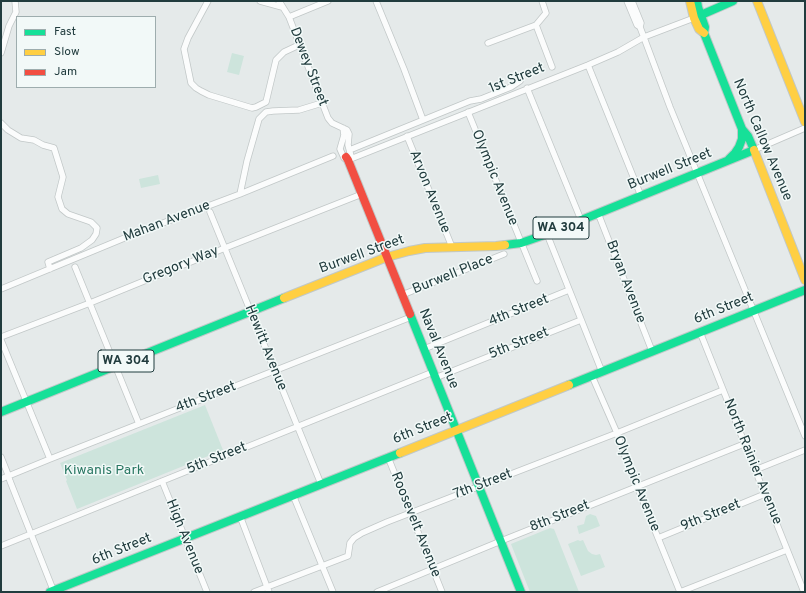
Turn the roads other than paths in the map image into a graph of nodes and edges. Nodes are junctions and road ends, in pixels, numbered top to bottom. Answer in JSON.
{"nodes":[{"id":1,"x":15,"y":1,"type":"edge"},
{"id":2,"x":208,"y":1,"type":"edge"},
{"id":3,"x":260,"y":1,"type":"edge"},
{"id":4,"x":279,"y":1,"type":"edge"},
{"id":5,"x":328,"y":1,"type":"edge"},
{"id":6,"x":376,"y":1,"type":"edge"},
{"id":7,"x":542,"y":1,"type":"edge"},
{"id":8,"x":627,"y":1,"type":"edge"},
{"id":9,"x":632,"y":1,"type":"edge"},
{"id":10,"x":690,"y":1,"type":"edge"},
{"id":11,"x":697,"y":1,"type":"edge"},
{"id":12,"x":757,"y":1,"type":"edge"},
{"id":13,"x":730,"y":3,"type":"edge"},
{"id":14,"x":282,"y":7,"type":"junction"},
{"id":15,"x":289,"y":17,"type":"junction"},
{"id":16,"x":697,"y":17,"type":"junction"},
{"id":17,"x":536,"y":25,"type":"junction"},
{"id":18,"x":640,"y":28,"type":"junction"},
{"id":19,"x":644,"y":37,"type":"junction"},
{"id":20,"x":488,"y":43,"type":"dead end"},
{"id":21,"x":300,"y":45,"type":"junction"},
{"id":22,"x":1,"y":53,"type":"edge"},
{"id":23,"x":588,"y":65,"type":"junction"},
{"id":24,"x":552,"y":67,"type":"dead end"},
{"id":25,"x":520,"y":81,"type":"dead end"},
{"id":26,"x":527,"y":88,"type":"junction"},
{"id":27,"x":322,"y":103,"type":"junction"},
{"id":28,"x":468,"y":112,"type":"junction"},
{"id":29,"x":423,"y":120,"type":"junction"},
{"id":30,"x":805,"y":122,"type":"edge"},
{"id":31,"x":1,"y":123,"type":"edge"},
{"id":32,"x":342,"y":127,"type":"junction"},
{"id":33,"x":805,"y":128,"type":"edge"},
{"id":34,"x":742,"y":129,"type":"junction"},
{"id":35,"x":407,"y":136,"type":"junction"},
{"id":36,"x":754,"y":150,"type":"junction"},
{"id":37,"x":333,"y":156,"type":"dead end"},
{"id":38,"x":348,"y":156,"type":"junction"},
{"id":39,"x":726,"y":162,"type":"junction"},
{"id":40,"x":697,"y":173,"type":"junction"},
{"id":41,"x":240,"y":194,"type":"junction"},
{"id":42,"x":362,"y":194,"type":"junction"},
{"id":43,"x":641,"y":196,"type":"junction"},
{"id":44,"x":210,"y":212,"type":"dead end"},
{"id":45,"x":598,"y":213,"type":"junction"},
{"id":46,"x":581,"y":220,"type":"junction"},
{"id":47,"x":547,"y":234,"type":"junction"},
{"id":48,"x":521,"y":243,"type":"junction"},
{"id":49,"x":452,"y":247,"type":"junction"},
{"id":50,"x":225,"y":248,"type":"junction"},
{"id":51,"x":504,"y":254,"type":"dead end"},
{"id":52,"x":387,"y":258,"type":"junction"},
{"id":53,"x":75,"y":267,"type":"dead end"},
{"id":54,"x":50,"y":269,"type":"junction"},
{"id":55,"x":805,"y":280,"type":"edge"},
{"id":56,"x":537,"y":281,"type":"dead end"},
{"id":57,"x":1,"y":289,"type":"edge"},
{"id":58,"x":569,"y":290,"type":"junction"},
{"id":59,"x":805,"y":290,"type":"edge"},
{"id":60,"x":402,"y":295,"type":"junction"},
{"id":61,"x":90,"y":303,"type":"junction"},
{"id":62,"x":754,"y":310,"type":"junction"},
{"id":63,"x":250,"y":311,"type":"junction"},
{"id":64,"x":411,"y":317,"type":"junction"},
{"id":65,"x":581,"y":320,"type":"junction"},
{"id":66,"x":700,"y":332,"type":"junction"},
{"id":67,"x":1,"y":339,"type":"edge"},
{"id":68,"x":424,"y":349,"type":"junction"},
{"id":69,"x":652,"y":352,"type":"junction"},
{"id":70,"x":114,"y":366,"type":"junction"},
{"id":71,"x":274,"y":371,"type":"junction"},
{"id":72,"x":602,"y":372,"type":"junction"},
{"id":73,"x":434,"y":375,"type":"junction"},
{"id":74,"x":592,"y":376,"type":"junction"},
{"id":75,"x":723,"y":390,"type":"junction"},
{"id":76,"x":26,"y":402,"type":"junction"},
{"id":77,"x":1,"y":412,"type":"edge"},
{"id":78,"x":139,"y":424,"type":"junction"},
{"id":79,"x":297,"y":427,"type":"junction"},
{"id":80,"x":456,"y":430,"type":"junction"},
{"id":81,"x":617,"y":433,"type":"junction"},
{"id":82,"x":805,"y":436,"type":"edge"},
{"id":83,"x":744,"y":444,"type":"junction"},
{"id":84,"x":805,"y":450,"type":"edge"},
{"id":85,"x":1,"y":457,"type":"edge"},
{"id":86,"x":388,"y":457,"type":"junction"},
{"id":87,"x":50,"y":459,"type":"junction"},
{"id":88,"x":755,"y":470,"type":"junction"},
{"id":89,"x":8,"y":476,"type":"junction"},
{"id":90,"x":1,"y":479,"type":"edge"},
{"id":91,"x":162,"y":481,"type":"junction"},
{"id":92,"x":321,"y":484,"type":"junction"},
{"id":93,"x":479,"y":487,"type":"junction"},
{"id":94,"x":637,"y":487,"type":"junction"},
{"id":95,"x":765,"y":494,"type":"junction"},
{"id":96,"x":293,"y":495,"type":"junction"},
{"id":97,"x":410,"y":513,"type":"junction"},
{"id":98,"x":240,"y":516,"type":"junction"},
{"id":99,"x":30,"y":534,"type":"junction"},
{"id":100,"x":185,"y":538,"type":"junction"},
{"id":101,"x":658,"y":538,"type":"junction"},
{"id":102,"x":501,"y":541,"type":"junction"},
{"id":103,"x":1,"y":546,"type":"edge"},
{"id":104,"x":787,"y":550,"type":"junction"},
{"id":105,"x":322,"y":566,"type":"junction"},
{"id":106,"x":433,"y":569,"type":"junction"},
{"id":107,"x":268,"y":589,"type":"edge"},
{"id":108,"x":52,"y":592,"type":"edge"},
{"id":109,"x":206,"y":592,"type":"edge"},
{"id":110,"x":254,"y":592,"type":"edge"},
{"id":111,"x":333,"y":592,"type":"edge"},
{"id":112,"x":377,"y":592,"type":"edge"},
{"id":113,"x":442,"y":592,"type":"edge"},
{"id":114,"x":521,"y":592,"type":"edge"},
{"id":115,"x":680,"y":592,"type":"edge"},
{"id":116,"x":804,"y":592,"type":"edge"}],
"edges":[{"from":1,"to":22,"type":"street"},
{"from":2,"to":21,"type":"street"},
{"from":3,"to":14,"type":"street"},
{"from":4,"to":14,"type":"street","name":"Dewey Street"},
{"from":5,"to":15,"type":"street"},
{"from":6,"to":29,"type":"street"},
{"from":7,"to":17,"type":"street"},
{"from":8,"to":18,"type":"street"},
{"from":9,"to":18,"type":"street"},
{"from":10,"to":16,"type":"main road"},
{"from":11,"to":16,"type":"main road"},
{"from":12,"to":30,"type":"main road"},
{"from":13,"to":16,"type":"main road","name":"1st Street"},
{"from":14,"to":15,"type":"street","name":"Dewey Street"},
{"from":15,"to":21,"type":"street","name":"Dewey Street"},
{"from":16,"to":19,"type":"street","name":"1st Street"},
{"from":16,"to":34,"type":"main road","name":"North Callow Avenue"},
{"from":17,"to":20,"type":"street"},
{"from":17,"to":24,"type":"street"},
{"from":18,"to":19,"type":"street"},
{"from":19,"to":23,"type":"street","name":"1st Street"},
{"from":19,"to":40,"type":"street"},
{"from":21,"to":27,"type":"street","name":"Dewey Street"},
{"from":23,"to":26,"type":"street","name":"1st Street"},
{"from":23,"to":43,"type":"street"},
{"from":25,"to":29,"type":"street"},
{"from":26,"to":28,"type":"street","name":"1st Street"},
{"from":26,"to":46,"type":"street"},
{"from":27,"to":32,"type":"street","name":"Dewey Street"},
{"from":27,"to":41,"type":"street"},
{"from":28,"to":35,"type":"street","name":"1st Street"},
{"from":28,"to":48,"type":"street","name":"Olympic Avenue"},
{"from":29,"to":38,"type":"street"},
{"from":31,"to":54,"type":"street"},
{"from":32,"to":38,"type":"street"},
{"from":32,"to":38,"type":"street","name":"Dewey Street"},
{"from":33,"to":36,"type":"street","name":"Burwell Street"},
{"from":34,"to":36,"type":"main road","name":"North Callow Avenue"},
{"from":34,"to":39,"type":"main road","number":"WA 304"},
{"from":35,"to":38,"type":"street","name":"1st Street"},
{"from":35,"to":49,"type":"street","name":"Arvon Avenue"},
{"from":36,"to":39,"type":"main road","name":"Burwell Street","number":"WA 304"},
{"from":36,"to":55,"type":"main road","name":"North Callow Avenue"},
{"from":37,"to":41,"type":"street","name":"Mahan Avenue"},
{"from":38,"to":42,"type":"main road","name":"Naval Avenue"},
{"from":39,"to":40,"type":"main road","name":"Burwell Street","number":"WA 304"},
{"from":40,"to":43,"type":"main road","name":"Burwell Street","number":"WA 304"},
{"from":40,"to":62,"type":"street"},
{"from":41,"to":54,"type":"street","name":"Mahan Avenue"},
{"from":42,"to":50,"type":"street","name":"Gregory Way"},
{"from":42,"to":52,"type":"main road","name":"Naval Avenue"},
{"from":43,"to":45,"type":"main road","name":"Burwell Street","number":"WA 304"},
{"from":44,"to":50,"type":"street","name":"Hewitt Avenue"},
{"from":45,"to":46,"type":"main road","name":"Burwell Street","number":"WA 304"},
{"from":45,"to":69,"type":"street","name":"Bryan Avenue"},
{"from":46,"to":47,"type":"main road","name":"Burwell Street","number":"WA 304"},
{"from":47,"to":48,"type":"main road","name":"Burwell Street","number":"WA 304"},
{"from":47,"to":58,"type":"street"},
{"from":48,"to":49,"type":"main road","name":"Burwell Street","number":"WA 304"},
{"from":48,"to":56,"type":"street","name":"Olympic Avenue"},
{"from":49,"to":52,"type":"main road","name":"Burwell Street","number":"WA 304"},
{"from":50,"to":61,"type":"street","name":"Gregory Way"},
{"from":50,"to":63,"type":"street","name":"Hewitt Avenue"},
{"from":51,"to":60,"type":"street","name":"Burwell Place"},
{"from":52,"to":60,"type":"main road","name":"Naval Avenue"},
{"from":52,"to":63,"type":"main road","name":"Burwell Street","number":"WA 304"},
{"from":53,"to":61,"type":"street"},
{"from":54,"to":57,"type":"street","name":"Mahan Avenue"},
{"from":58,"to":65,"type":"street"},
{"from":58,"to":68,"type":"street","name":"4th Street"},
{"from":59,"to":62,"type":"main road","name":"6th Street"},
{"from":60,"to":64,"type":"main road","name":"Naval Avenue"},
{"from":61,"to":67,"type":"street","name":"Gregory Way"},
{"from":61,"to":70,"type":"street"},
{"from":62,"to":66,"type":"main road","name":"6th Street"},
{"from":62,"to":82,"type":"street"},
{"from":63,"to":70,"type":"main road","name":"Burwell Street","number":"WA 304"},
{"from":63,"to":71,"type":"street","name":"Hewitt Avenue"},
{"from":64,"to":68,"type":"main road","name":"Naval Avenue"},
{"from":64,"to":71,"type":"street","name":"4th Street"},
{"from":65,"to":72,"type":"street"},
{"from":65,"to":73,"type":"street","name":"5th Street"},
{"from":66,"to":69,"type":"main road","name":"6th Street"},
{"from":66,"to":75,"type":"street","name":"North Rainier Avenue"},
{"from":67,"to":76,"type":"street"},
{"from":68,"to":73,"type":"main road","name":"Naval Avenue"},
{"from":69,"to":72,"type":"main road","name":"6th Street"},
{"from":70,"to":76,"type":"main road","name":"Burwell Street","number":"WA 304"},
{"from":70,"to":78,"type":"street"},
{"from":71,"to":78,"type":"street","name":"4th Street"},
{"from":71,"to":79,"type":"street","name":"Hewitt Avenue"},
{"from":72,"to":74,"type":"main road","name":"6th Street"},
{"from":73,"to":79,"type":"street","name":"5th Street"},
{"from":73,"to":80,"type":"main road","name":"Naval Avenue"},
{"from":74,"to":80,"type":"main road","name":"6th Street"},
{"from":74,"to":81,"type":"street","name":"Olympic Avenue"},
{"from":75,"to":81,"type":"street","name":"7th Street"},
{"from":75,"to":83,"type":"street","name":"North Rainier Avenue"},
{"from":76,"to":77,"type":"main road","name":"Burwell Street","number":"WA 304"},
{"from":76,"to":87,"type":"street"},
{"from":78,"to":87,"type":"street","name":"4th Street"},
{"from":79,"to":91,"type":"street","name":"5th Street"},
{"from":79,"to":92,"type":"street","name":"Hewitt Avenue"},
{"from":80,"to":86,"type":"main road","name":"6th Street"},
{"from":80,"to":93,"type":"main road","name":"Naval Avenue"},
{"from":81,"to":93,"type":"street","name":"7th Street"},
{"from":81,"to":94,"type":"street","name":"Olympic Avenue"},
{"from":83,"to":88,"type":"street","name":"North Rainier Avenue"},
{"from":83,"to":94,"type":"street","name":"8th Street"},
{"from":84,"to":88,"type":"street"},
{"from":85,"to":89,"type":"street"},
{"from":86,"to":92,"type":"main road","name":"6th Street"},
{"from":86,"to":97,"type":"street","name":"Roosevelt Avenue"},
{"from":87,"to":89,"type":"street","name":"4th Street"},
{"from":88,"to":95,"type":"street","name":"North Rainier Avenue"},
{"from":89,"to":90,"type":"street","name":"4th Street"},
{"from":89,"to":99,"type":"street"},
{"from":91,"to":99,"type":"street","name":"5th Street"},
{"from":91,"to":100,"type":"street","name":"High Avenue"},
{"from":92,"to":96,"type":"main road","name":"6th Street"},
{"from":93,"to":97,"type":"street","name":"7th Street"},
{"from":93,"to":102,"type":"main road","name":"Naval Avenue"},
{"from":94,"to":101,"type":"street","name":"Olympic Avenue"},
{"from":94,"to":102,"type":"street","name":"8th Street"},
{"from":95,"to":101,"type":"street","name":"9th Street"},
{"from":95,"to":104,"type":"street","name":"North Rainier Avenue"},
{"from":96,"to":98,"type":"main road","name":"6th Street"},
{"from":96,"to":105,"type":"street"},
{"from":97,"to":105,"type":"street","name":"7th Street"},
{"from":97,"to":106,"type":"street","name":"Roosevelt Avenue"},
{"from":98,"to":100,"type":"main road","name":"6th Street"},
{"from":98,"to":107,"type":"street"},
{"from":99,"to":103,"type":"street","name":"5th Street"},
{"from":99,"to":108,"type":"street"},
{"from":100,"to":108,"type":"main road","name":"6th Street"},
{"from":100,"to":109,"type":"street","name":"High Avenue"},
{"from":101,"to":115,"type":"street","name":"Olympic Avenue"},
{"from":102,"to":106,"type":"street","name":"8th Street"},
{"from":102,"to":114,"type":"main road","name":"Naval Avenue"},
{"from":104,"to":115,"type":"street"},
{"from":104,"to":116,"type":"street","name":"North Rainier Avenue"},
{"from":105,"to":107,"type":"street","name":"7th Street"},
{"from":105,"to":111,"type":"street"},
{"from":106,"to":112,"type":"street","name":"8th Street"},
{"from":106,"to":113,"type":"street","name":"Roosevelt Avenue"},
{"from":107,"to":110,"type":"street","name":"7th Street"}]}
